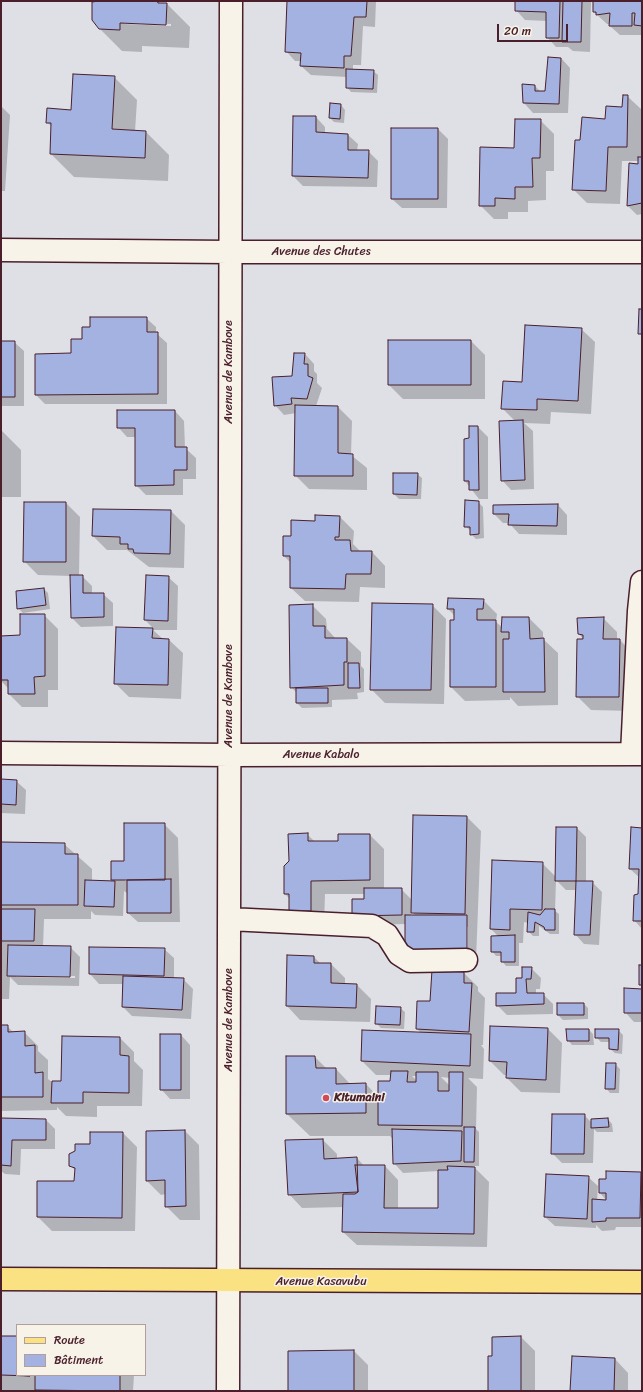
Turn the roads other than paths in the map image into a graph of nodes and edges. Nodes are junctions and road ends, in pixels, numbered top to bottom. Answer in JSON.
{"nodes":[{"id":1,"x":231,"y":1,"type":"edge"},
{"id":2,"x":1,"y":250,"type":"edge"},
{"id":3,"x":229,"y":252,"type":"junction"},
{"id":4,"x":642,"y":252,"type":"edge"},
{"id":5,"x":642,"y":582,"type":"edge"},
{"id":6,"x":1,"y":753,"type":"edge"},
{"id":7,"x":637,"y":754,"type":"edge"},
{"id":8,"x":229,"y":755,"type":"junction"},
{"id":9,"x":229,"y":920,"type":"junction"},
{"id":10,"x":466,"y":960,"type":"dead end"},
{"id":11,"x":1,"y":1279,"type":"edge"},
{"id":12,"x":229,"y":1282,"type":"junction"},
{"id":13,"x":642,"y":1282,"type":"edge"},
{"id":14,"x":228,"y":1391,"type":"edge"}],
"edges":[{"from":1,"to":3,"type":"street","name":"Avenue de Kambove"},
{"from":2,"to":3,"type":"street","name":"Avenue des Chutes"},
{"from":3,"to":4,"type":"street","name":"Avenue des Chutes"},
{"from":3,"to":8,"type":"street","name":"Avenue de Kambove"},
{"from":5,"to":7,"type":"street"},
{"from":6,"to":8,"type":"street","name":"Avenue Kabalo"},
{"from":7,"to":8,"type":"street","name":"Avenue Kabalo"},
{"from":8,"to":9,"type":"street","name":"Avenue de Kambove"},
{"from":9,"to":10,"type":"street"},
{"from":9,"to":12,"type":"street","name":"Avenue de Kambove"},
{"from":11,"to":12,"type":"main road","name":"Avenue Kasavubu"},
{"from":12,"to":13,"type":"main road","name":"Avenue Kasavubu"},
{"from":12,"to":14,"type":"street","name":"Avenue de Kambove"}]}
